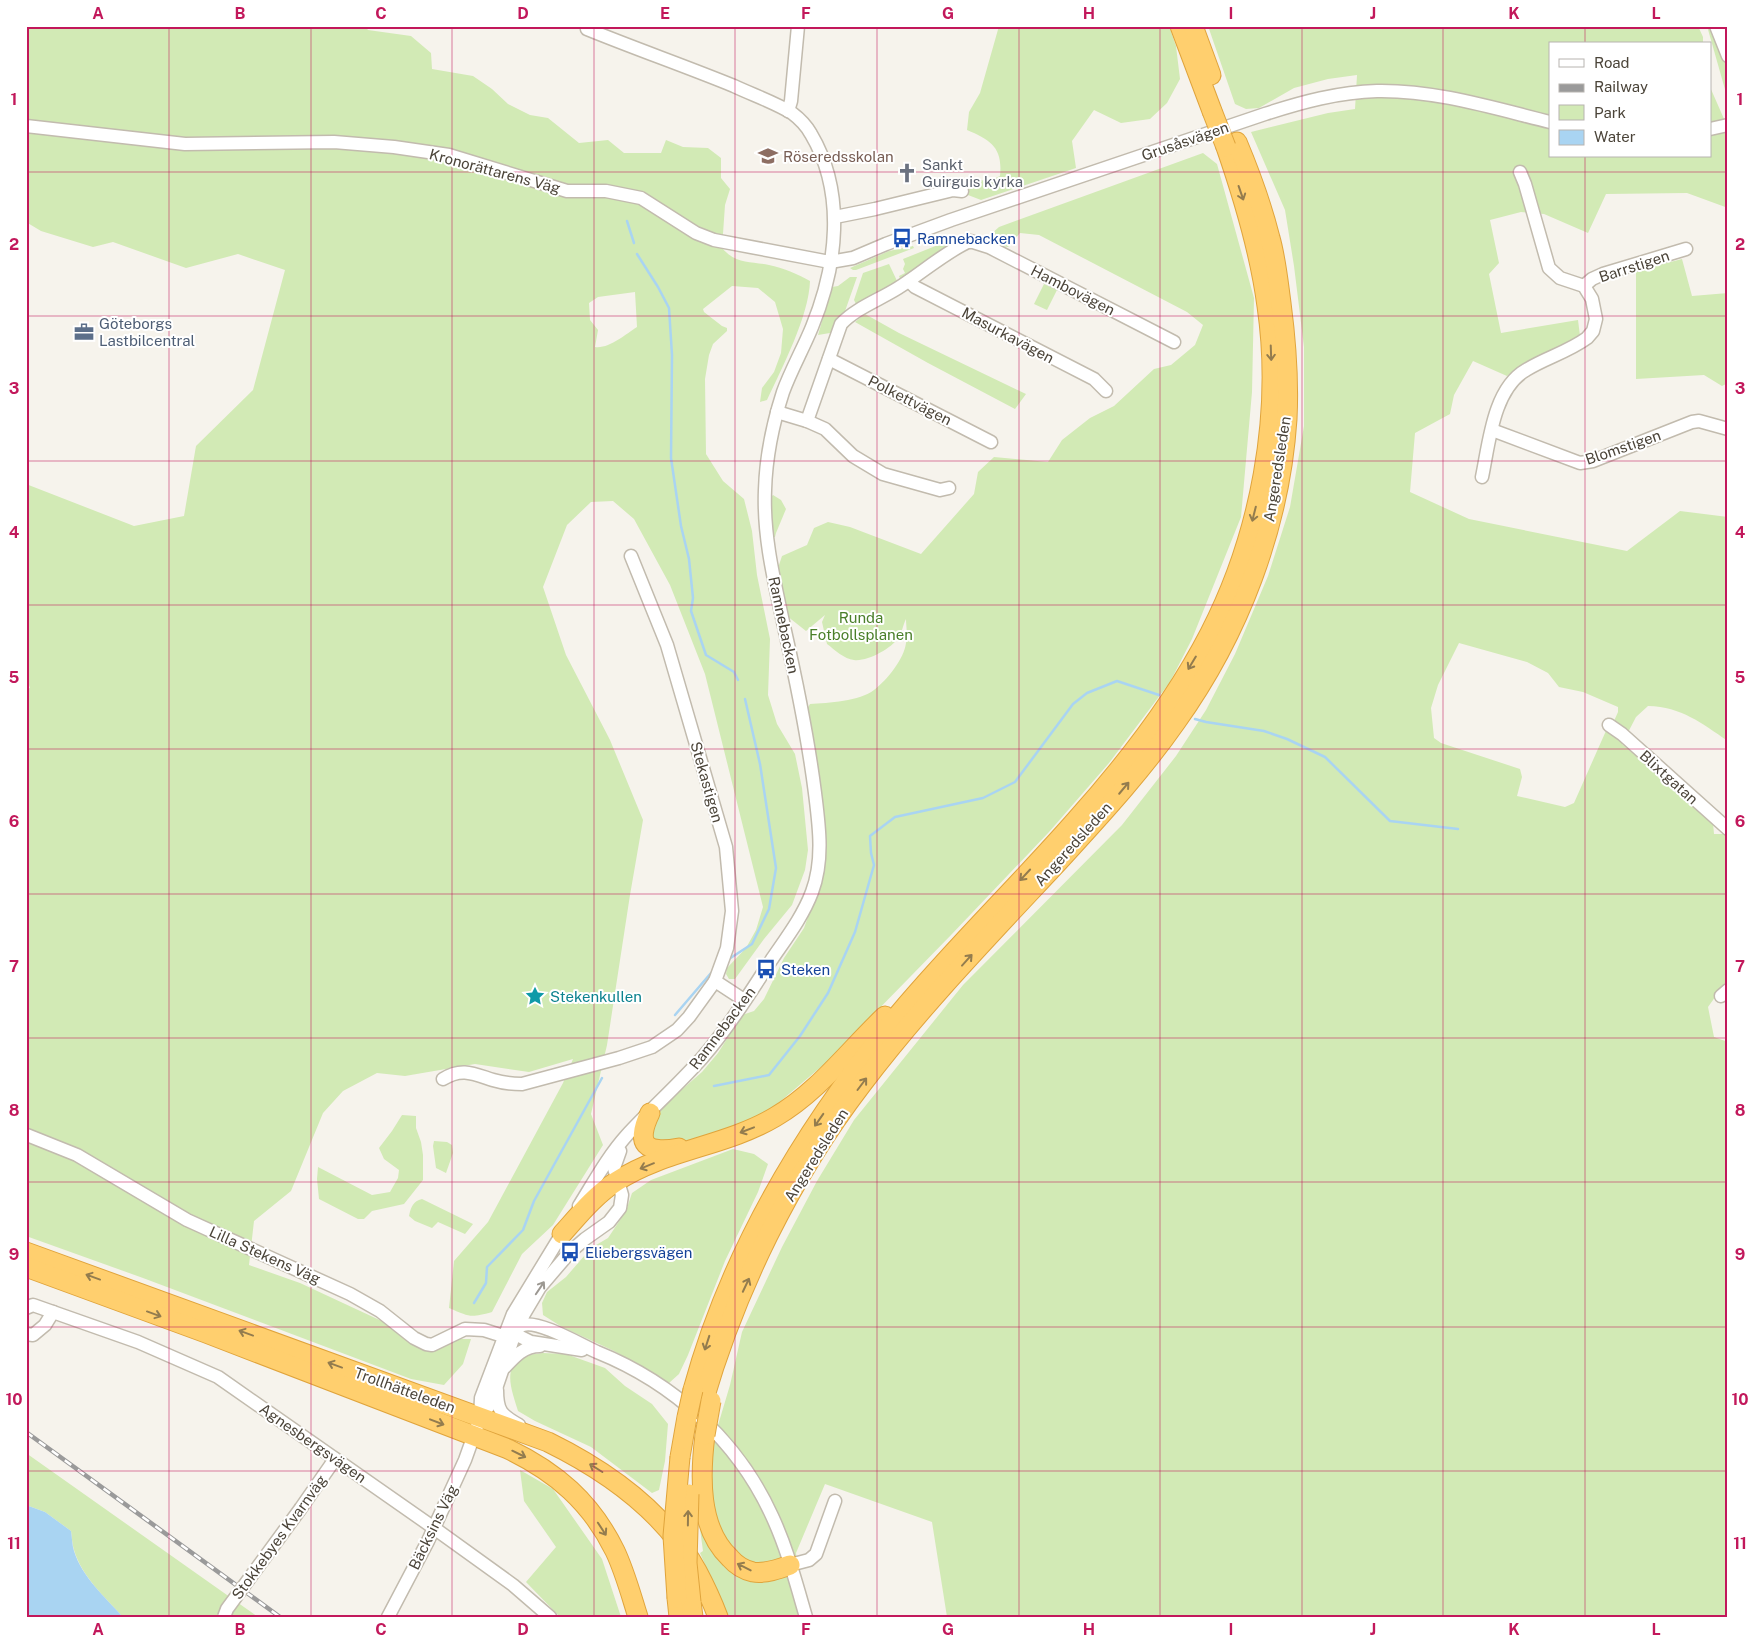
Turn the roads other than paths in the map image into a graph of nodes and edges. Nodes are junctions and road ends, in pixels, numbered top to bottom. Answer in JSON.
{"nodes":[{"id":1,"x":798,"y":26,"type":"edge"},
{"id":2,"x":1180,"y":26,"type":"edge"},
{"id":3,"x":1194,"y":26,"type":"edge"},
{"id":4,"x":1716,"y":26,"type":"edge"},
{"id":5,"x":1725,"y":26,"type":"edge"},
{"id":6,"x":585,"y":27,"type":"edge"},
{"id":7,"x":1728,"y":32,"type":"edge"},
{"id":8,"x":1728,"y":56,"type":"edge"},
{"id":9,"x":1218,"y":110,"type":"junction"},
{"id":10,"x":788,"y":111,"type":"junction"},
{"id":11,"x":1549,"y":122,"type":"edge"},
{"id":12,"x":1728,"y":125,"type":"edge"},
{"id":13,"x":26,"y":126,"type":"edge"},
{"id":14,"x":1712,"y":128,"type":"edge"},
{"id":15,"x":1232,"y":145,"type":"junction"},
{"id":16,"x":1520,"y":172,"type":"dead end"},
{"id":17,"x":962,"y":191,"type":"dead end"},
{"id":18,"x":835,"y":217,"type":"junction"},
{"id":19,"x":1686,"y":249,"type":"dead end"},
{"id":20,"x":830,"y":262,"type":"junction"},
{"id":21,"x":909,"y":281,"type":"junction"},
{"id":22,"x":1584,"y":286,"type":"junction"},
{"id":23,"x":1174,"y":342,"type":"dead end"},
{"id":24,"x":829,"y":358,"type":"junction"},
{"id":25,"x":1106,"y":391,"type":"dead end"},
{"id":26,"x":777,"y":412,"type":"junction"},
{"id":27,"x":807,"y":421,"type":"junction"},
{"id":28,"x":1728,"y":429,"type":"edge"},
{"id":29,"x":1492,"y":430,"type":"junction"},
{"id":30,"x":991,"y":442,"type":"dead end"},
{"id":31,"x":1482,"y":477,"type":"dead end"},
{"id":32,"x":949,"y":488,"type":"dead end"},
{"id":33,"x":631,"y":556,"type":"dead end"},
{"id":34,"x":1610,"y":725,"type":"dead end"},
{"id":35,"x":1728,"y":829,"type":"edge"},
{"id":36,"x":949,"y":957,"type":"junction"},
{"id":37,"x":715,"y":982,"type":"junction"},
{"id":38,"x":744,"y":1000,"type":"junction"},
{"id":39,"x":443,"y":1079,"type":"dead end"},
{"id":40,"x":650,"y":1113,"type":"junction"},
{"id":41,"x":27,"y":1135,"type":"edge"},
{"id":42,"x":626,"y":1137,"type":"junction"},
{"id":43,"x":707,"y":1143,"type":"junction"},
{"id":44,"x":617,"y":1181,"type":"junction"},
{"id":45,"x":562,"y":1234,"type":"junction"},
{"id":46,"x":26,"y":1252,"type":"edge"},
{"id":47,"x":26,"y":1267,"type":"edge"},
{"id":48,"x":26,"y":1308,"type":"edge"},
{"id":49,"x":53,"y":1312,"type":"junction"},
{"id":50,"x":516,"y":1330,"type":"junction"},
{"id":51,"x":26,"y":1334,"type":"edge"},
{"id":52,"x":504,"y":1336,"type":"junction"},
{"id":53,"x":561,"y":1346,"type":"junction"},
{"id":54,"x":597,"y":1352,"type":"junction"},
{"id":55,"x":502,"y":1371,"type":"junction"},
{"id":56,"x":497,"y":1385,"type":"junction"},
{"id":57,"x":702,"y":1397,"type":"junction"},
{"id":58,"x":480,"y":1418,"type":"junction"},
{"id":59,"x":697,"y":1427,"type":"junction"},
{"id":60,"x":474,"y":1436,"type":"junction"},
{"id":61,"x":548,"y":1442,"type":"junction"},
{"id":62,"x":335,"y":1459,"type":"junction"},
{"id":63,"x":835,"y":1501,"type":"dead end"},
{"id":64,"x":434,"y":1528,"type":"junction"},
{"id":65,"x":790,"y":1565,"type":"junction"},
{"id":66,"x":687,"y":1605,"type":"edge"},
{"id":67,"x":224,"y":1617,"type":"edge"},
{"id":68,"x":388,"y":1617,"type":"edge"},
{"id":69,"x":550,"y":1617,"type":"edge"},
{"id":70,"x":638,"y":1617,"type":"edge"},
{"id":71,"x":679,"y":1617,"type":"edge"},
{"id":72,"x":718,"y":1617,"type":"edge"},
{"id":73,"x":806,"y":1617,"type":"edge"}],
"edges":[{"from":1,"to":10,"type":"street"},
{"from":2,"to":9,"type":"highway","name":"Angeredsleden"},
{"from":3,"to":9,"type":"highway","name":"Angeredsleden"},
{"from":4,"to":8,"type":"street"},
{"from":5,"to":7,"type":"street"},
{"from":6,"to":10,"type":"street","name":"Ramnebacken"},
{"from":9,"to":15,"type":"highway","name":"Angeredsleden"},
{"from":10,"to":18,"type":"street","name":"Ramnebacken"},
{"from":11,"to":20,"type":"street","name":"Grusåsvägen"},
{"from":12,"to":14,"type":"street"},
{"from":13,"to":20,"type":"street","name":"Kronorättarens Väg"},
{"from":15,"to":36,"type":"highway","name":"Angeredsleden","one_way":true},
{"from":57,"to":15,"type":"highway","name":"Angeredsleden","one_way":true},
{"from":16,"to":22,"type":"street"},
{"from":17,"to":18,"type":"street"},
{"from":18,"to":20,"type":"street","name":"Ramnebacken"},
{"from":19,"to":22,"type":"street","name":"Barrstigen"},
{"from":20,"to":26,"type":"street","name":"Ramnebacken"},
{"from":21,"to":23,"type":"street","name":"Hambovägen"},
{"from":21,"to":24,"type":"street"},
{"from":21,"to":25,"type":"street","name":"Masurkavägen"},
{"from":22,"to":29,"type":"street"},
{"from":24,"to":27,"type":"street"},
{"from":24,"to":30,"type":"street","name":"Polkettvägen"},
{"from":26,"to":27,"type":"street"},
{"from":26,"to":38,"type":"street","name":"Ramnebacken"},
{"from":27,"to":32,"type":"street"},
{"from":28,"to":29,"type":"street","name":"Blomstigen"},
{"from":29,"to":31,"type":"street"},
{"from":33,"to":37,"type":"street","name":"Stekastigen"},
{"from":34,"to":35,"type":"street","name":"Blixtgatan"},
{"from":36,"to":43,"type":"highway","one_way":true},
{"from":36,"to":57,"type":"highway","name":"Angeredsleden","one_way":true},
{"from":37,"to":38,"type":"street"},
{"from":37,"to":39,"type":"street"},
{"from":38,"to":40,"type":"street","name":"Ramnebacken"},
{"from":40,"to":42,"type":"street","name":"Ramnebacken"},
{"from":40,"to":43,"type":"highway"},
{"from":41,"to":52,"type":"street","name":"Lilla Stekens Väg"},
{"from":42,"to":44,"type":"street","name":"Ramnebacken"},
{"from":42,"to":45,"type":"street","name":"Ramnebacken"},
{"from":43,"to":44,"type":"highway","one_way":true},
{"from":44,"to":45,"type":"highway"},
{"from":50,"to":44,"type":"street","name":"Ramnebacken","one_way":true},
{"from":45,"to":52,"type":"street","name":"Ramnebacken"},
{"from":58,"to":46,"type":"highway","name":"Trollhätteleden","one_way":true},
{"from":47,"to":60,"type":"highway","name":"Trollhätteleden","one_way":true},
{"from":48,"to":49,"type":"street","name":"Agnesbergsvägen"},
{"from":49,"to":51,"type":"street"},
{"from":49,"to":62,"type":"street","name":"Agnesbergsvägen"},
{"from":50,"to":52,"type":"street"},
{"from":50,"to":53,"type":"street"},
{"from":50,"to":54,"type":"street"},
{"from":50,"to":55,"type":"street","name":"Ramnebacken"},
{"from":52,"to":58,"type":"street","name":"Ramnebacken"},
{"from":53,"to":54,"type":"street"},
{"from":53,"to":55,"type":"street"},
{"from":54,"to":65,"type":"street"},
{"from":55,"to":56,"type":"street","name":"Ramnebacken"},
{"from":56,"to":58,"type":"street","name":"Ramnebacken"},
{"from":56,"to":61,"type":"street","name":"Ramnebacken"},
{"from":57,"to":59,"type":"highway","bridge":true},
{"from":57,"to":59,"type":"highway","name":"Angeredsleden","bridge":true},
{"from":58,"to":60,"type":"street","name":"Ramnebacken"},
{"from":58,"to":61,"type":"highway","name":"Trollhätteleden"},
{"from":65,"to":59,"type":"highway","one_way":true},
{"from":59,"to":66,"type":"highway","name":"Angeredsleden","bridge":true},
{"from":60,"to":64,"type":"street","name":"Bäcksins Väg"},
{"from":60,"to":70,"type":"highway","name":"Trollhätteleden","one_way":true},
{"from":72,"to":61,"type":"highway","name":"Trollhätteleden","one_way":true},
{"from":62,"to":64,"type":"street","name":"Agnesbergsvägen"},
{"from":62,"to":67,"type":"street","name":"Stokkebyes Kvarnväg","bridge":true},
{"from":63,"to":65,"type":"street"},
{"from":64,"to":68,"type":"street","name":"Bäcksins Väg"},
{"from":64,"to":69,"type":"street","name":"Agnesbergsvägen"},
{"from":65,"to":73,"type":"street"},
{"from":66,"to":71,"type":"highway","name":"Angeredsleden"}]}
